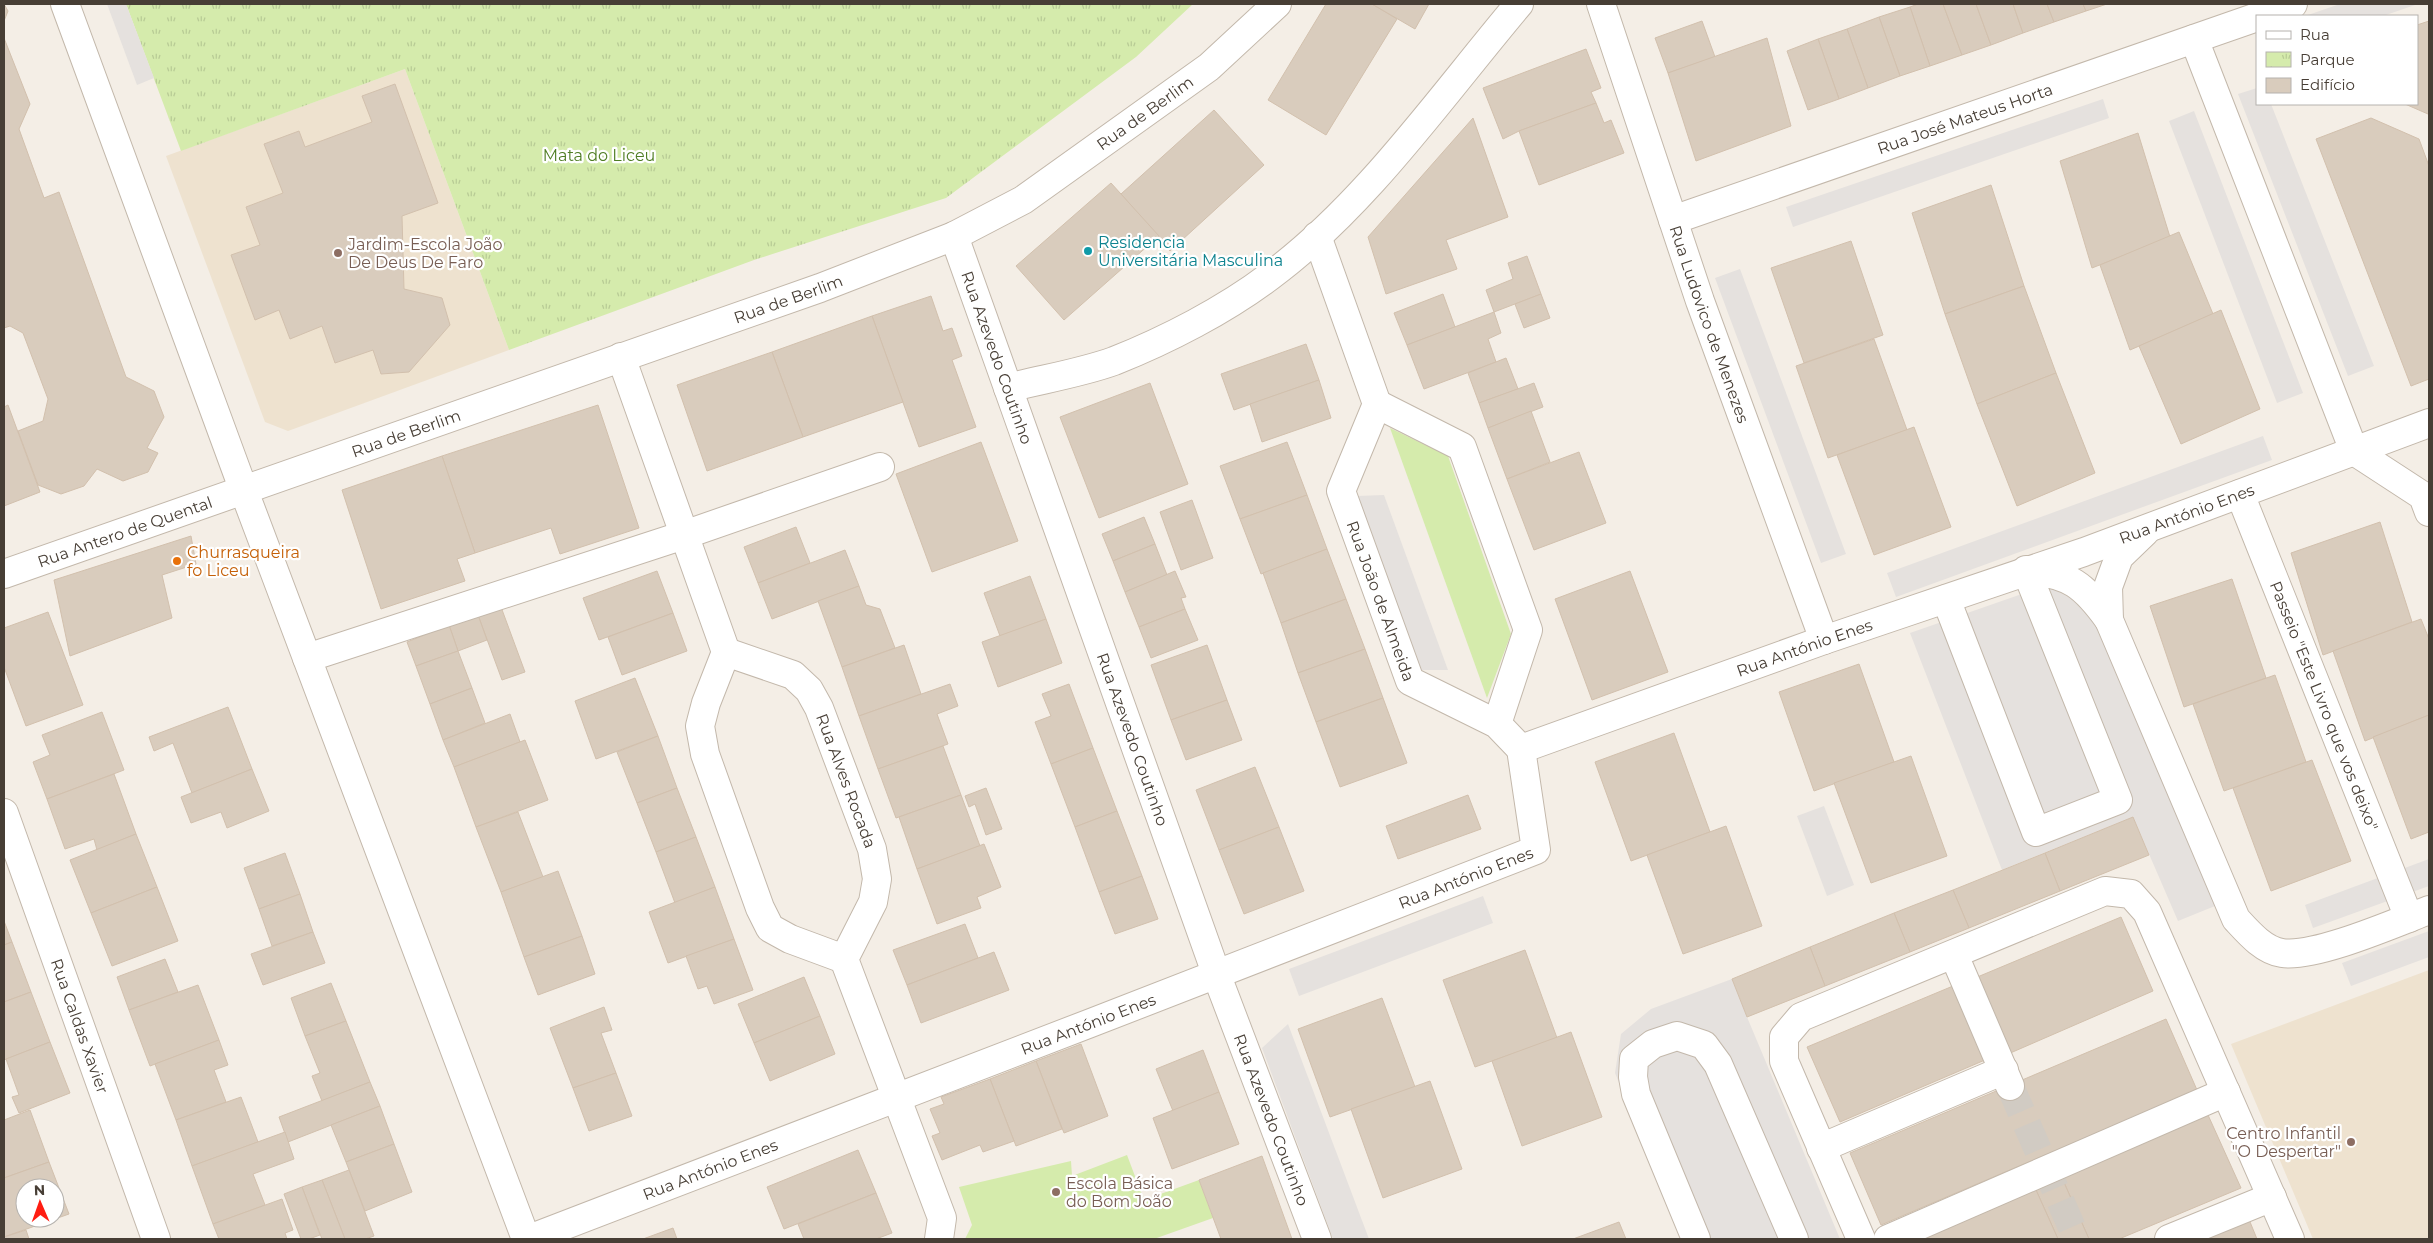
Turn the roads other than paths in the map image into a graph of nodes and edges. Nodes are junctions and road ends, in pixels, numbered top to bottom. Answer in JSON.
{"nodes":[{"id":1,"x":65,"y":4,"type":"edge"},
{"id":2,"x":1278,"y":4,"type":"edge"},
{"id":3,"x":1519,"y":4,"type":"edge"},
{"id":4,"x":2293,"y":4,"type":"edge"},
{"id":5,"x":1599,"y":7,"type":"edge"},
{"id":6,"x":2260,"y":15,"type":"edge"},
{"id":7,"x":2256,"y":16,"type":"edge"},
{"id":8,"x":2194,"y":39,"type":"junction"},
{"id":9,"x":1673,"y":220,"type":"junction"},
{"id":10,"x":954,"y":236,"type":"junction"},
{"id":11,"x":1317,"y":236,"type":"junction"},
{"id":12,"x":621,"y":357,"type":"junction"},
{"id":13,"x":1008,"y":388,"type":"junction"},
{"id":14,"x":1377,"y":404,"type":"junction"},
{"id":15,"x":2429,"y":423,"type":"edge"},
{"id":16,"x":2354,"y":451,"type":"junction"},
{"id":17,"x":880,"y":467,"type":"dead end"},
{"id":18,"x":244,"y":491,"type":"junction"},
{"id":19,"x":2240,"y":494,"type":"junction"},
{"id":20,"x":2429,"y":512,"type":"edge"},
{"id":21,"x":2153,"y":525,"type":"junction"},
{"id":22,"x":684,"y":535,"type":"junction"},
{"id":23,"x":2026,"y":570,"type":"junction"},
{"id":24,"x":4,"y":574,"type":"edge"},
{"id":25,"x":1946,"y":599,"type":"junction"},
{"id":26,"x":2110,"y":620,"type":"junction"},
{"id":27,"x":1824,"y":640,"type":"junction"},
{"id":28,"x":726,"y":652,"type":"junction"},
{"id":29,"x":307,"y":658,"type":"junction"},
{"id":30,"x":1497,"y":724,"type":"junction"},
{"id":31,"x":1521,"y":749,"type":"junction"},
{"id":32,"x":4,"y":813,"type":"edge"},
{"id":33,"x":2419,"y":914,"type":"edge"},
{"id":34,"x":1954,"y":955,"type":"junction"},
{"id":35,"x":844,"y":959,"type":"junction"},
{"id":36,"x":1217,"y":976,"type":"junction"},
{"id":37,"x":2226,"y":1092,"type":"junction"},
{"id":38,"x":896,"y":1096,"type":"junction"},
{"id":39,"x":1821,"y":1148,"type":"junction"},
{"id":40,"x":2272,"y":1197,"type":"junction"},
{"id":41,"x":156,"y":1239,"type":"edge"},
{"id":42,"x":528,"y":1239,"type":"edge"},
{"id":43,"x":939,"y":1239,"type":"edge"},
{"id":44,"x":1317,"y":1239,"type":"edge"},
{"id":45,"x":1696,"y":1239,"type":"edge"},
{"id":46,"x":1794,"y":1239,"type":"edge"},
{"id":47,"x":1861,"y":1239,"type":"edge"},
{"id":48,"x":1888,"y":1239,"type":"edge"},
{"id":49,"x":2169,"y":1239,"type":"edge"},
{"id":50,"x":2290,"y":1239,"type":"edge"}],
"edges":[{"from":1,"to":18,"type":"street"},
{"from":2,"to":10,"type":"street","name":"Rua de Berlim"},
{"from":3,"to":11,"type":"street"},
{"from":4,"to":6,"type":"street","name":"Rua José Mateus Horta"},
{"from":5,"to":9,"type":"street","name":"Rua Ludovico de Menezes"},
{"from":7,"to":8,"type":"street","name":"Rua José Mateus Horta"},
{"from":8,"to":9,"type":"street","name":"Rua José Mateus Horta"},
{"from":8,"to":16,"type":"street"},
{"from":9,"to":27,"type":"street","name":"Rua Ludovico de Menezes"},
{"from":10,"to":12,"type":"street","name":"Rua de Berlim"},
{"from":10,"to":13,"type":"street","name":"Rua Azevedo Coutinho"},
{"from":11,"to":13,"type":"street"},
{"from":11,"to":14,"type":"street"},
{"from":12,"to":18,"type":"street","name":"Rua de Berlim"},
{"from":12,"to":22,"type":"street"},
{"from":13,"to":36,"type":"street","name":"Rua Azevedo Coutinho"},
{"from":14,"to":30,"type":"street"},
{"from":14,"to":30,"type":"street","name":"Rua João de Almeida"},
{"from":15,"to":16,"type":"street","name":"Rua António Enes"},
{"from":16,"to":19,"type":"street","name":"Rua António Enes"},
{"from":16,"to":20,"type":"street"},
{"from":17,"to":22,"type":"street"},
{"from":18,"to":24,"type":"street","name":"Rua Antero de Quental"},
{"from":18,"to":29,"type":"street"},
{"from":19,"to":21,"type":"street","name":"Rua António Enes"},
{"from":19,"to":33,"type":"street","name":"Passeio \"Este Livro que vos deixo\""},
{"from":21,"to":23,"type":"street","name":"Rua António Enes"},
{"from":21,"to":26,"type":"street"},
{"from":22,"to":28,"type":"street"},
{"from":22,"to":29,"type":"street"},
{"from":23,"to":25,"type":"street","name":"Rua António Enes"},
{"from":23,"to":25,"type":"street"},
{"from":23,"to":26,"type":"street"},
{"from":25,"to":27,"type":"street","name":"Rua António Enes"},
{"from":26,"to":33,"type":"street"},
{"from":27,"to":31,"type":"street","name":"Rua António Enes"},
{"from":28,"to":35,"type":"street"},
{"from":28,"to":35,"type":"street","name":"Rua Alves Rocada"},
{"from":29,"to":42,"type":"street"},
{"from":30,"to":31,"type":"street","name":"Rua João de Almeida"},
{"from":31,"to":36,"type":"street","name":"Rua António Enes"},
{"from":32,"to":41,"type":"street","name":"Rua Caldas Xavier"},
{"from":34,"to":37,"type":"street"},
{"from":34,"to":39,"type":"street"},
{"from":34,"to":39,"type":"street"},
{"from":35,"to":38,"type":"street"},
{"from":36,"to":38,"type":"street","name":"Rua António Enes"},
{"from":36,"to":44,"type":"street","name":"Rua Azevedo Coutinho"},
{"from":37,"to":40,"type":"street"},
{"from":37,"to":48,"type":"street"},
{"from":38,"to":42,"type":"street","name":"Rua António Enes"},
{"from":38,"to":43,"type":"street"},
{"from":39,"to":47,"type":"street"},
{"from":40,"to":49,"type":"street"},
{"from":40,"to":50,"type":"street"},
{"from":45,"to":46,"type":"street"}]}
